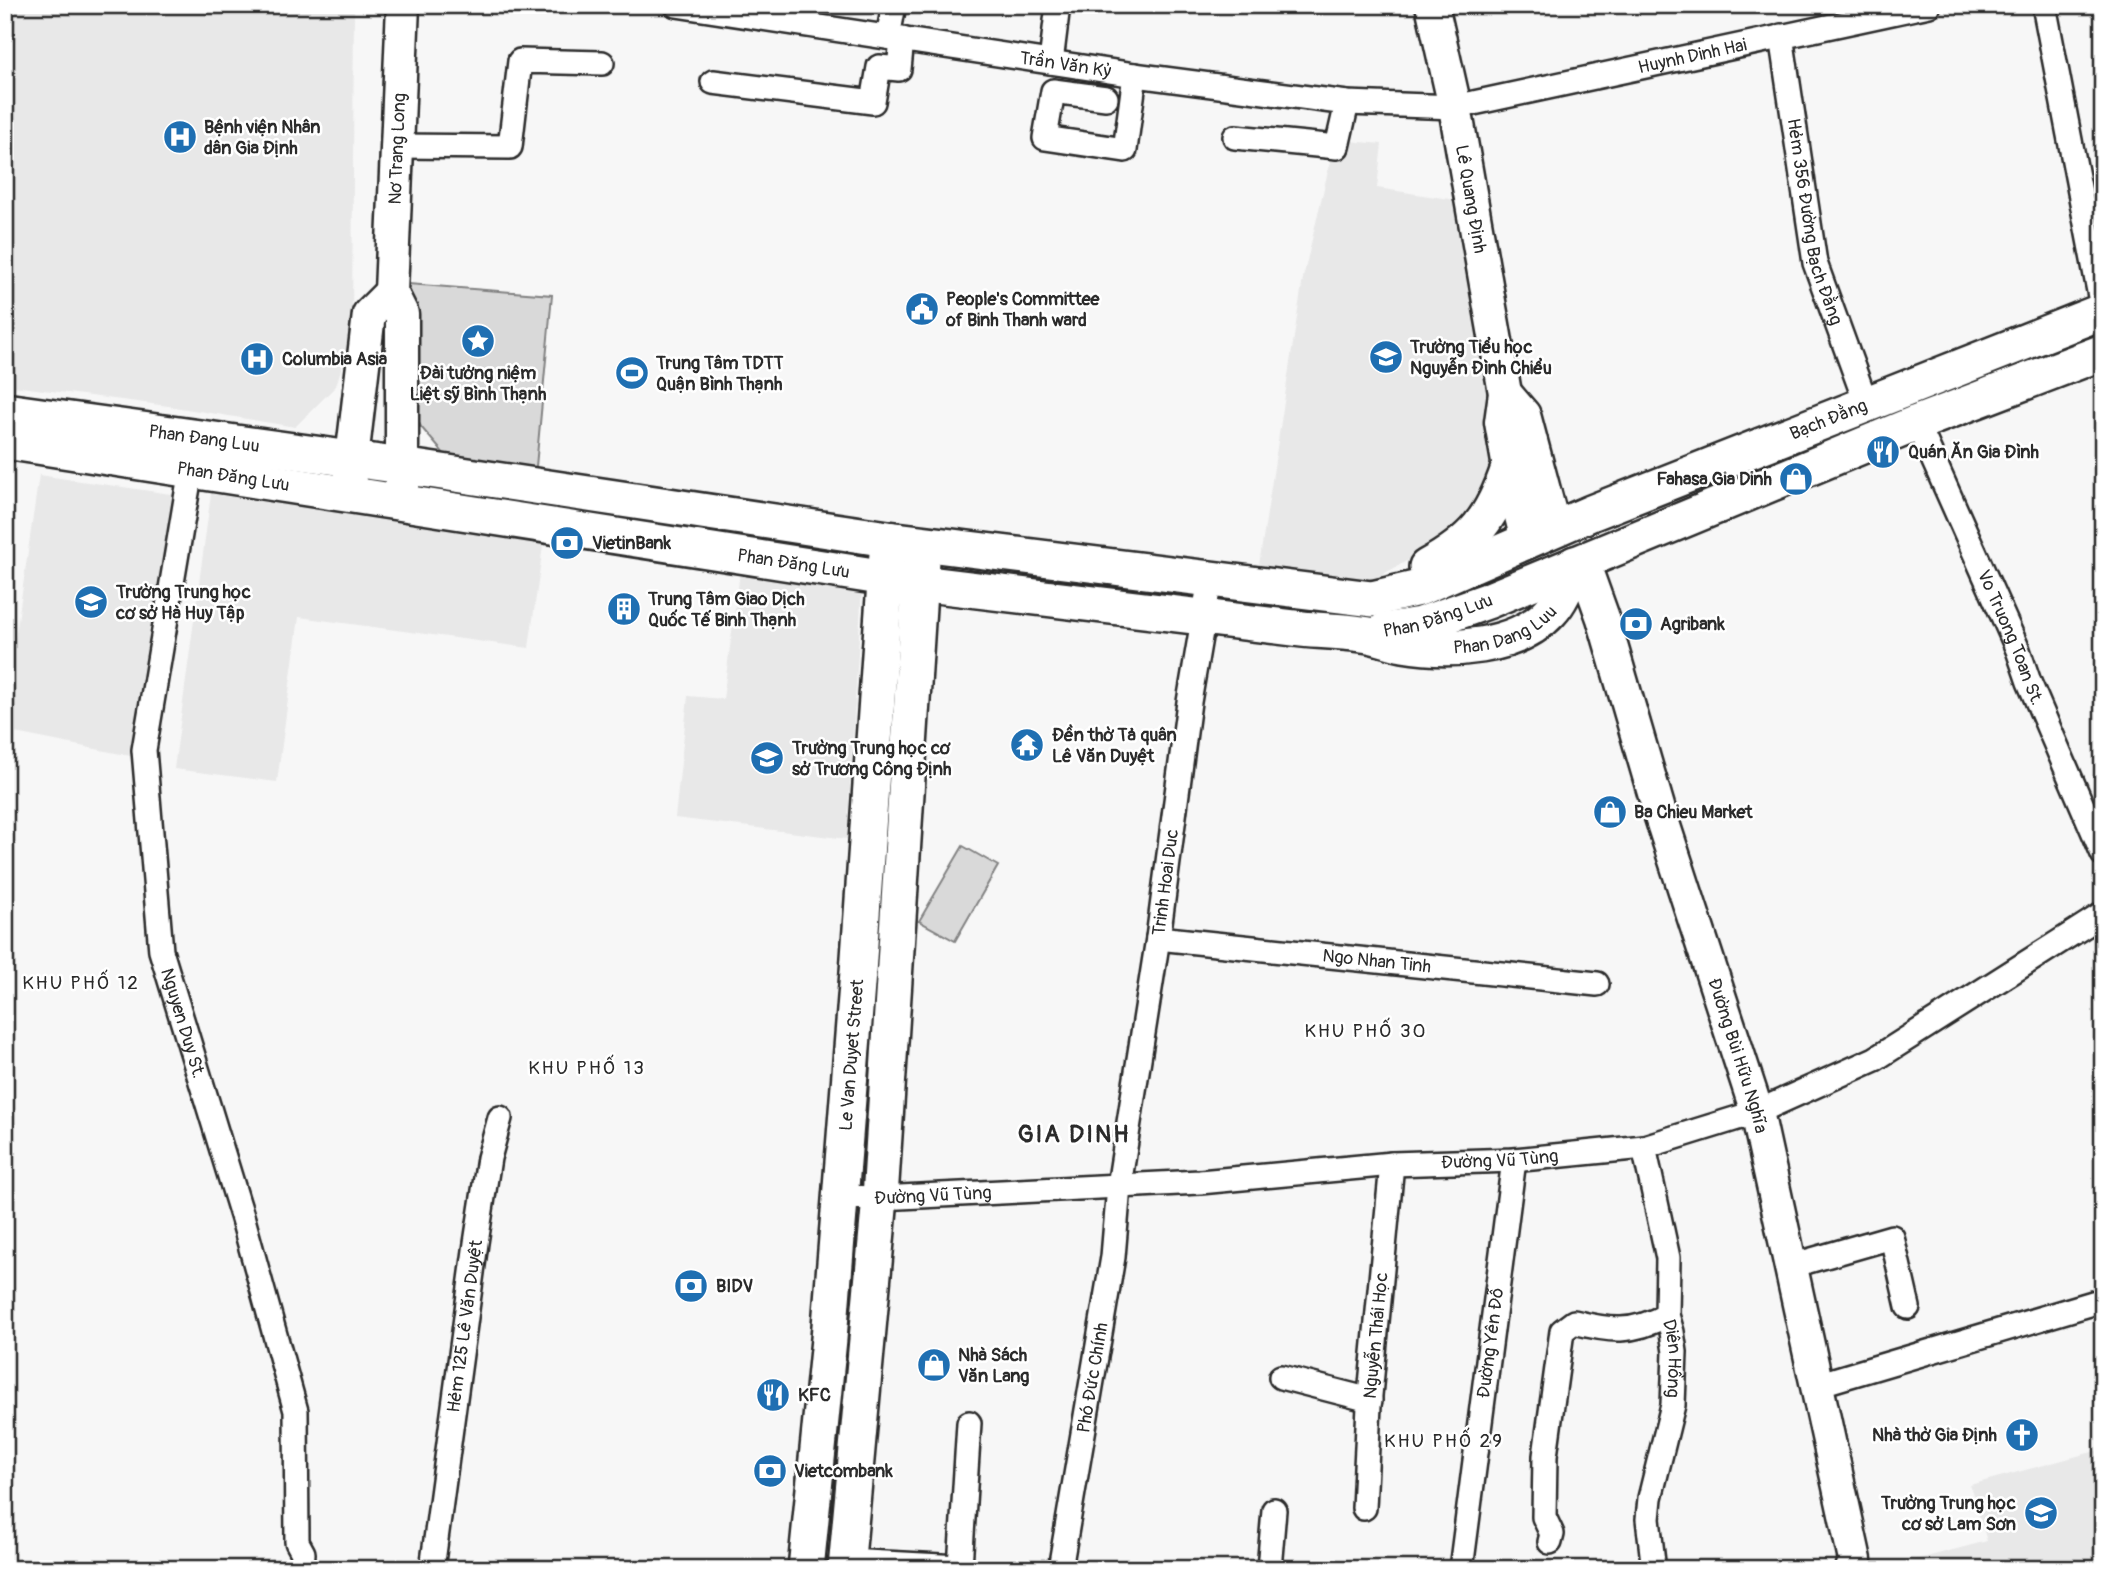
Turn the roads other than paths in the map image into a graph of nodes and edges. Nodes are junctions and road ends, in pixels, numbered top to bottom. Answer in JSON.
{"nodes":[{"id":1,"x":403,"y":5,"type":"edge"},
{"id":2,"x":677,"y":5,"type":"edge"},
{"id":3,"x":894,"y":5,"type":"edge"},
{"id":4,"x":1058,"y":5,"type":"edge"},
{"id":5,"x":1432,"y":5,"type":"edge"},
{"id":6,"x":1929,"y":5,"type":"edge"},
{"id":7,"x":2044,"y":5,"type":"edge"},
{"id":8,"x":1904,"y":8,"type":"edge"},
{"id":9,"x":1781,"y":36,"type":"junction"},
{"id":10,"x":895,"y":38,"type":"junction"},
{"id":11,"x":1051,"y":62,"type":"junction"},
{"id":12,"x":602,"y":63,"type":"dead end"},
{"id":13,"x":1135,"y":75,"type":"junction"},
{"id":14,"x":713,"y":82,"type":"dead end"},
{"id":15,"x":1106,"y":98,"type":"dead end"},
{"id":16,"x":1347,"y":103,"type":"junction"},
{"id":17,"x":1455,"y":107,"type":"junction"},
{"id":18,"x":1235,"y":137,"type":"dead end"},
{"id":19,"x":397,"y":146,"type":"junction"},
{"id":20,"x":391,"y":292,"type":"junction"},
{"id":21,"x":2103,"y":311,"type":"edge"},
{"id":22,"x":2103,"y":352,"type":"edge"},
{"id":23,"x":1505,"y":393,"type":"junction"},
{"id":24,"x":1866,"y":403,"type":"junction"},
{"id":25,"x":5,"y":411,"type":"edge"},
{"id":26,"x":1917,"y":423,"type":"junction"},
{"id":27,"x":5,"y":440,"type":"edge"},
{"id":28,"x":102,"y":440,"type":"junction"},
{"id":29,"x":352,"y":459,"type":"junction"},
{"id":30,"x":402,"y":466,"type":"junction"},
{"id":31,"x":1509,"y":468,"type":"junction"},
{"id":32,"x":191,"y":469,"type":"junction"},
{"id":33,"x":348,"y":494,"type":"junction"},
{"id":34,"x":403,"y":503,"type":"junction"},
{"id":35,"x":1541,"y":534,"type":"junction"},
{"id":36,"x":905,"y":541,"type":"junction"},
{"id":37,"x":1575,"y":564,"type":"junction"},
{"id":38,"x":884,"y":577,"type":"junction"},
{"id":39,"x":1542,"y":577,"type":"junction"},
{"id":40,"x":1210,"y":579,"type":"junction"},
{"id":41,"x":919,"y":583,"type":"junction"},
{"id":42,"x":1372,"y":599,"type":"junction"},
{"id":43,"x":1204,"y":617,"type":"junction"},
{"id":44,"x":1363,"y":634,"type":"junction"},
{"id":45,"x":2103,"y":853,"type":"edge"},
{"id":46,"x":2103,"y":914,"type":"edge"},
{"id":47,"x":1158,"y":938,"type":"junction"},
{"id":48,"x":1597,"y":984,"type":"dead end"},
{"id":49,"x":856,"y":1002,"type":"junction"},
{"id":50,"x":893,"y":1004,"type":"junction"},
{"id":51,"x":1757,"y":1112,"type":"junction"},
{"id":52,"x":500,"y":1118,"type":"dead end"},
{"id":53,"x":1644,"y":1147,"type":"junction"},
{"id":54,"x":1514,"y":1160,"type":"junction"},
{"id":55,"x":1392,"y":1164,"type":"junction"},
{"id":56,"x":1119,"y":1186,"type":"junction"},
{"id":57,"x":839,"y":1197,"type":"junction"},
{"id":58,"x":880,"y":1198,"type":"junction"},
{"id":59,"x":1791,"y":1266,"type":"junction"},
{"id":60,"x":2103,"y":1300,"type":"edge"},
{"id":61,"x":1908,"y":1307,"type":"dead end"},
{"id":62,"x":1667,"y":1315,"type":"junction"},
{"id":63,"x":1281,"y":1377,"type":"dead end"},
{"id":64,"x":1817,"y":1385,"type":"junction"},
{"id":65,"x":1370,"y":1400,"type":"junction"},
{"id":66,"x":969,"y":1423,"type":"dead end"},
{"id":67,"x":1364,"y":1508,"type":"dead end"},
{"id":68,"x":1274,"y":1510,"type":"dead end"},
{"id":69,"x":1550,"y":1542,"type":"dead end"},
{"id":70,"x":846,"y":1565,"type":"edge"},
{"id":71,"x":1855,"y":1566,"type":"edge"},
{"id":72,"x":302,"y":1569,"type":"edge"},
{"id":73,"x":432,"y":1569,"type":"edge"},
{"id":74,"x":806,"y":1569,"type":"edge"},
{"id":75,"x":1060,"y":1569,"type":"edge"},
{"id":76,"x":1269,"y":1569,"type":"edge"},
{"id":77,"x":1461,"y":1569,"type":"edge"},
{"id":78,"x":1650,"y":1569,"type":"edge"}],
"edges":[{"from":1,"to":19,"type":"main road","name":"Nơ Trang Long"},
{"from":2,"to":10,"type":"street","name":"Trần Văn Kỷ"},
{"from":3,"to":10,"type":"street"},
{"from":4,"to":11,"type":"street"},
{"from":5,"to":17,"type":"main road","name":"Lê Quang Định"},
{"from":6,"to":8,"type":"street","name":"Huynh Dinh Hai"},
{"from":7,"to":21,"type":"street"},
{"from":8,"to":9,"type":"street","name":"Huynh Dinh Hai"},
{"from":9,"to":17,"type":"street","name":"Huynh Dinh Hai"},
{"from":9,"to":24,"type":"street","name":"Hẻm 356 Đường Bạch Đằng"},
{"from":10,"to":11,"type":"street","name":"Trần Văn Kỷ"},
{"from":10,"to":14,"type":"street"},
{"from":11,"to":13,"type":"street","name":"Trần Văn Kỷ"},
{"from":12,"to":19,"type":"street"},
{"from":13,"to":15,"type":"street"},
{"from":13,"to":16,"type":"street","name":"Trần Văn Kỷ"},
{"from":16,"to":17,"type":"street","name":"Trần Văn Kỷ"},
{"from":16,"to":18,"type":"street"},
{"from":17,"to":23,"type":"main road","name":"Lê Quang Định"},
{"from":19,"to":20,"type":"main road","name":"Nơ Trang Long"},
{"from":20,"to":29,"type":"main road"},
{"from":20,"to":30,"type":"main road","name":"Nơ Trang Long"},
{"from":21,"to":24,"type":"main road","name":"Bạch Đằng"},
{"from":22,"to":26,"type":"main road","name":"Bạch Đằng"},
{"from":23,"to":31,"type":"main road","name":"Lê Quang Định"},
{"from":23,"to":35,"type":"main road","name":"Lê Quang Định"},
{"from":24,"to":35,"type":"main road","name":"Bạch Đằng"},
{"from":25,"to":28,"type":"main road","name":"Phan Đang Luu"},
{"from":26,"to":37,"type":"main road","name":"Bạch Đằng"},
{"from":26,"to":45,"type":"street","name":"Vo Truong Toan St."},
{"from":27,"to":28,"type":"main road","name":"Phan Đăng Lưu"},
{"from":28,"to":29,"type":"main road","name":"Phan Đang Luu"},
{"from":28,"to":32,"type":"main road","name":"Phan Đăng Lưu"},
{"from":29,"to":30,"type":"main road","name":"Phan Đang Luu"},
{"from":29,"to":33,"type":"main road"},
{"from":30,"to":34,"type":"main road","name":"Nơ Trang Long"},
{"from":30,"to":36,"type":"main road","name":"Phan Đăng Lưu"},
{"from":31,"to":35,"type":"main road","name":"Lê Quang Định"},
{"from":31,"to":42,"type":"main road"},
{"from":32,"to":33,"type":"main road","name":"Phan Đăng Lưu"},
{"from":32,"to":72,"type":"street","name":"Nguyen Duy St."},
{"from":33,"to":34,"type":"main road","name":"Phan Đăng Lưu"},
{"from":34,"to":38,"type":"main road","name":"Phan Đăng Lưu"},
{"from":35,"to":37,"type":"main road"},
{"from":35,"to":39,"type":"main road"},
{"from":35,"to":42,"type":"main road","name":"Phan Đăng Lưu"},
{"from":36,"to":38,"type":"main road","name":"Le Van Duyet Street"},
{"from":36,"to":40,"type":"main road","name":"Phan Đăng Lưu"},
{"from":36,"to":41,"type":"main road"},
{"from":37,"to":39,"type":"main road","name":"Phan Đăng Lưu"},
{"from":37,"to":44,"type":"main road","name":"Phan Dang Luu"},
{"from":37,"to":51,"type":"main road","name":"Đường Bùi Hữu Nghĩa"},
{"from":38,"to":41,"type":"main road","name":"Phan Đăng Lưu"},
{"from":38,"to":49,"type":"main road","name":"Le Van Duyet Street"},
{"from":39,"to":44,"type":"main road","name":"Phan Đăng Lưu"},
{"from":40,"to":42,"type":"main road","name":"Phan Đăng Lưu"},
{"from":40,"to":43,"type":"street","name":"Trinh Hoai Duc"},
{"from":41,"to":43,"type":"main road","name":"Phan Đăng Lưu"},
{"from":41,"to":50,"type":"main road"},
{"from":43,"to":44,"type":"main road","name":"Phan Đăng Lưu"},
{"from":43,"to":47,"type":"street","name":"Trinh Hoai Duc"},
{"from":46,"to":51,"type":"street","name":"Đường Vũ Tùng"},
{"from":47,"to":48,"type":"street","name":"Ngo Nhan Tinh"},
{"from":47,"to":56,"type":"street","name":"Trinh Hoai Duc"},
{"from":49,"to":50,"type":"main road"},
{"from":49,"to":57,"type":"main road","name":"Le Van Duyet Street"},
{"from":50,"to":58,"type":"main road"},
{"from":51,"to":53,"type":"street","name":"Đường Vũ Tùng"},
{"from":51,"to":59,"type":"main road","name":"Đường Bùi Hữu Nghĩa"},
{"from":52,"to":73,"type":"street","name":"Hẻm 125 Lê Văn Duyệt"},
{"from":53,"to":54,"type":"street","name":"Đường Vũ Tùng"},
{"from":53,"to":62,"type":"street","name":"Diên Hồng"},
{"from":54,"to":55,"type":"street","name":"Đường Vũ Tùng"},
{"from":54,"to":77,"type":"street","name":"Đường Yên Đỗ"},
{"from":55,"to":56,"type":"street","name":"Đường Vũ Tùng"},
{"from":55,"to":65,"type":"street","name":"Nguyễn Thái Học"},
{"from":56,"to":58,"type":"street","name":"Đường Vũ Tùng"},
{"from":56,"to":75,"type":"street","name":"Phó Đức Chính"},
{"from":57,"to":58,"type":"street","name":"Đường Vũ Tùng"},
{"from":57,"to":74,"type":"main road","name":"Le Van Duyet Street"},
{"from":58,"to":70,"type":"main road"},
{"from":59,"to":61,"type":"street"},
{"from":59,"to":64,"type":"main road","name":"Đường Bùi Hữu Nghĩa"},
{"from":60,"to":64,"type":"street"},
{"from":62,"to":69,"type":"street"},
{"from":62,"to":78,"type":"street","name":"Diên Hồng"},
{"from":63,"to":65,"type":"street"},
{"from":64,"to":71,"type":"main road","name":"Đường Bùi Hữu Nghĩa"},
{"from":65,"to":67,"type":"street","name":"Nguyễn Thái Học"},
{"from":66,"to":70,"type":"street"},
{"from":68,"to":76,"type":"street"}]}
